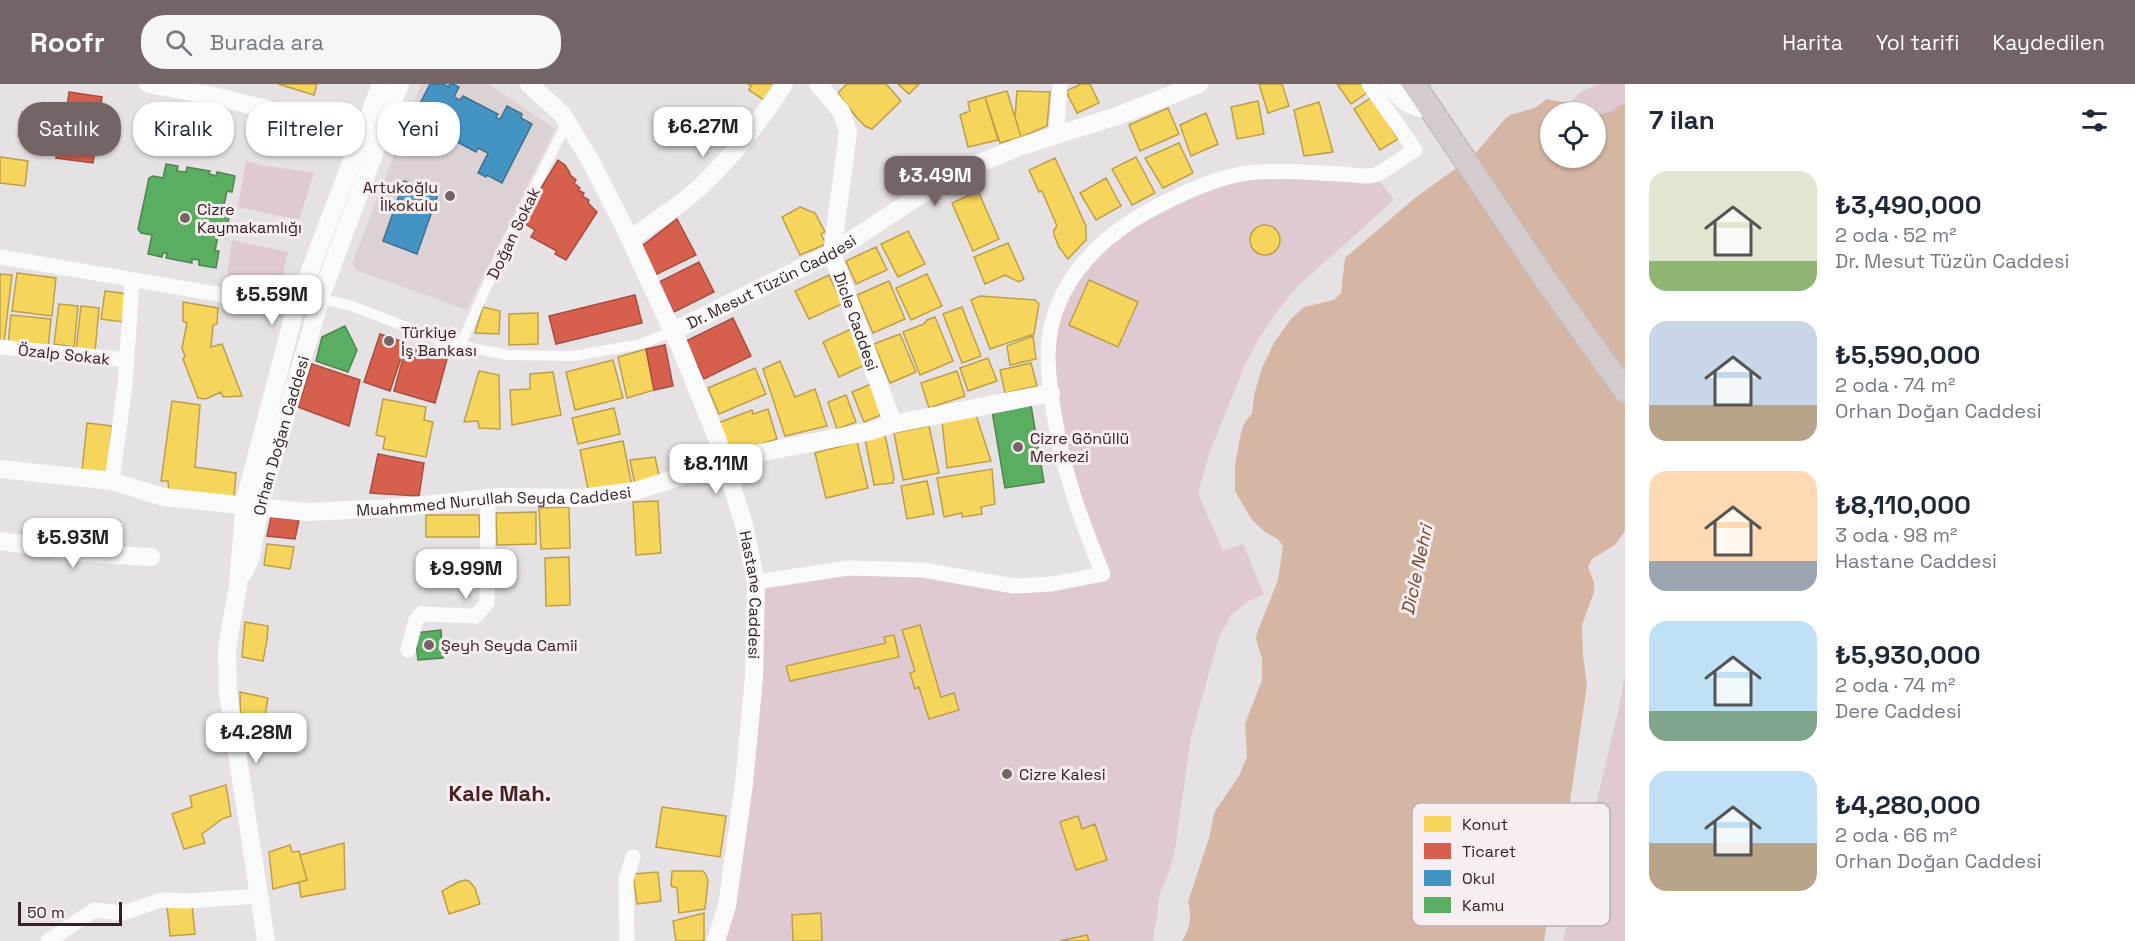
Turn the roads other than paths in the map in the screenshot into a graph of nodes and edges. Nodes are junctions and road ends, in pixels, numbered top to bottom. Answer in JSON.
{"nodes":[{"id":1,"x":148,"y":84,"type":"edge"},
{"id":2,"x":381,"y":84,"type":"edge"},
{"id":3,"x":400,"y":84,"type":"edge"},
{"id":4,"x":529,"y":84,"type":"edge"},
{"id":5,"x":784,"y":84,"type":"edge"},
{"id":6,"x":818,"y":84,"type":"edge"},
{"id":7,"x":1060,"y":84,"type":"edge"},
{"id":8,"x":1199,"y":84,"type":"edge"},
{"id":9,"x":1369,"y":84,"type":"edge"},
{"id":10,"x":1389,"y":84,"type":"edge"},
{"id":11,"x":1414,"y":84,"type":"edge"},
{"id":12,"x":393,"y":102,"type":"edge"},
{"id":13,"x":246,"y":104,"type":"edge"},
{"id":14,"x":1431,"y":109,"type":"junction"},
{"id":15,"x":567,"y":122,"type":"junction"},
{"id":16,"x":365,"y":126,"type":"edge"},
{"id":17,"x":1056,"y":135,"type":"junction"},
{"id":18,"x":377,"y":146,"type":"edge"},
{"id":19,"x":354,"y":156,"type":"edge"},
{"id":20,"x":630,"y":239,"type":"junction"},
{"id":21,"x":832,"y":253,"type":"junction"},
{"id":22,"x":0,"y":257,"type":"edge"},
{"id":23,"x":132,"y":281,"type":"junction"},
{"id":24,"x":321,"y":298,"type":"junction"},
{"id":25,"x":295,"y":309,"type":"junction"},
{"id":26,"x":672,"y":331,"type":"junction"},
{"id":27,"x":460,"y":346,"type":"junction"},
{"id":28,"x":0,"y":347,"type":"edge"},
{"id":29,"x":128,"y":360,"type":"junction"},
{"id":30,"x":1625,"y":391,"type":"edge"},
{"id":31,"x":1051,"y":393,"type":"junction"},
{"id":32,"x":893,"y":424,"type":"junction"},
{"id":33,"x":724,"y":465,"type":"junction"},
{"id":34,"x":0,"y":468,"type":"edge"},
{"id":35,"x":112,"y":481,"type":"junction"},
{"id":36,"x":488,"y":499,"type":"junction"},
{"id":37,"x":252,"y":505,"type":"junction"},
{"id":38,"x":0,"y":541,"type":"edge"},
{"id":39,"x":151,"y":557,"type":"dead end"},
{"id":40,"x":756,"y":582,"type":"junction"},
{"id":41,"x":408,"y":650,"type":"dead end"},
{"id":42,"x":633,"y":857,"type":"dead end"},
{"id":43,"x":259,"y":896,"type":"junction"},
{"id":44,"x":48,"y":941,"type":"edge"},
{"id":45,"x":266,"y":941,"type":"edge"},
{"id":46,"x":627,"y":941,"type":"edge"},
{"id":47,"x":716,"y":941,"type":"edge"}],
"edges":[{"from":1,"to":13,"type":"street"},
{"from":2,"to":16,"type":"street","name":"Orhan Doğan Caddesi"},
{"from":3,"to":12,"type":"street","name":"Orhan Doğan Caddesi"},
{"from":4,"to":15,"type":"street","name":"Hastane Caddesi"},
{"from":5,"to":20,"type":"street"},
{"from":6,"to":21,"type":"street","name":"Dicle Caddesi"},
{"from":7,"to":17,"type":"street"},
{"from":8,"to":17,"type":"street","name":"Dr. Mesut Tüzün Caddesi"},
{"from":9,"to":31,"type":"street"},
{"from":10,"to":14,"type":"street"},
{"from":11,"to":14,"type":"main road"},
{"from":14,"to":30,"type":"main road"},
{"from":15,"to":20,"type":"street","name":"Hastane Caddesi"},
{"from":15,"to":27,"type":"street","name":"Doğan Sokak"},
{"from":17,"to":21,"type":"street","name":"Dr. Mesut Tüzün Caddesi"},
{"from":18,"to":24,"type":"street","name":"Orhan Doğan Caddesi"},
{"from":19,"to":25,"type":"street","name":"Orhan Doğan Caddesi"},
{"from":20,"to":26,"type":"street","name":"Hastane Caddesi"},
{"from":21,"to":26,"type":"street","name":"Dr. Mesut Tüzün Caddesi"},
{"from":21,"to":32,"type":"street","name":"Dicle Caddesi"},
{"from":22,"to":23,"type":"street"},
{"from":23,"to":25,"type":"street"},
{"from":23,"to":29,"type":"street"},
{"from":24,"to":25,"type":"street"},
{"from":24,"to":27,"type":"street","name":"Dr. Mesut Tüzün Caddesi"},
{"from":24,"to":37,"type":"street","name":"Orhan Doğan Caddesi"},
{"from":25,"to":37,"type":"street","name":"Orhan Doğan Caddesi"},
{"from":26,"to":27,"type":"street","name":"Dr. Mesut Tüzün Caddesi"},
{"from":26,"to":33,"type":"street","name":"Hastane Caddesi"},
{"from":28,"to":29,"type":"street","name":"Özalp Sokak"},
{"from":29,"to":35,"type":"street"},
{"from":31,"to":32,"type":"street","name":"Muahmmed Nurullah Seyda Caddesi"},
{"from":31,"to":40,"type":"street"},
{"from":32,"to":33,"type":"street","name":"Muahmmed Nurullah Seyda Caddesi"},
{"from":33,"to":36,"type":"street","name":"Muahmmed Nurullah Seyda Caddesi"},
{"from":33,"to":40,"type":"street","name":"Hastane Caddesi"},
{"from":34,"to":35,"type":"street","name":"Muahmmed Nurullah Seyda Caddesi"},
{"from":35,"to":37,"type":"street","name":"Muahmmed Nurullah Seyda Caddesi"},
{"from":36,"to":37,"type":"street","name":"Muahmmed Nurullah Seyda Caddesi"},
{"from":36,"to":41,"type":"street"},
{"from":37,"to":43,"type":"street","name":"Orhan Doğan Caddesi"},
{"from":38,"to":39,"type":"street"},
{"from":40,"to":47,"type":"street","name":"Hastane Caddesi"},
{"from":42,"to":46,"type":"street"},
{"from":43,"to":44,"type":"street"},
{"from":43,"to":45,"type":"street","name":"Orhan Doğan Caddesi"}]}
